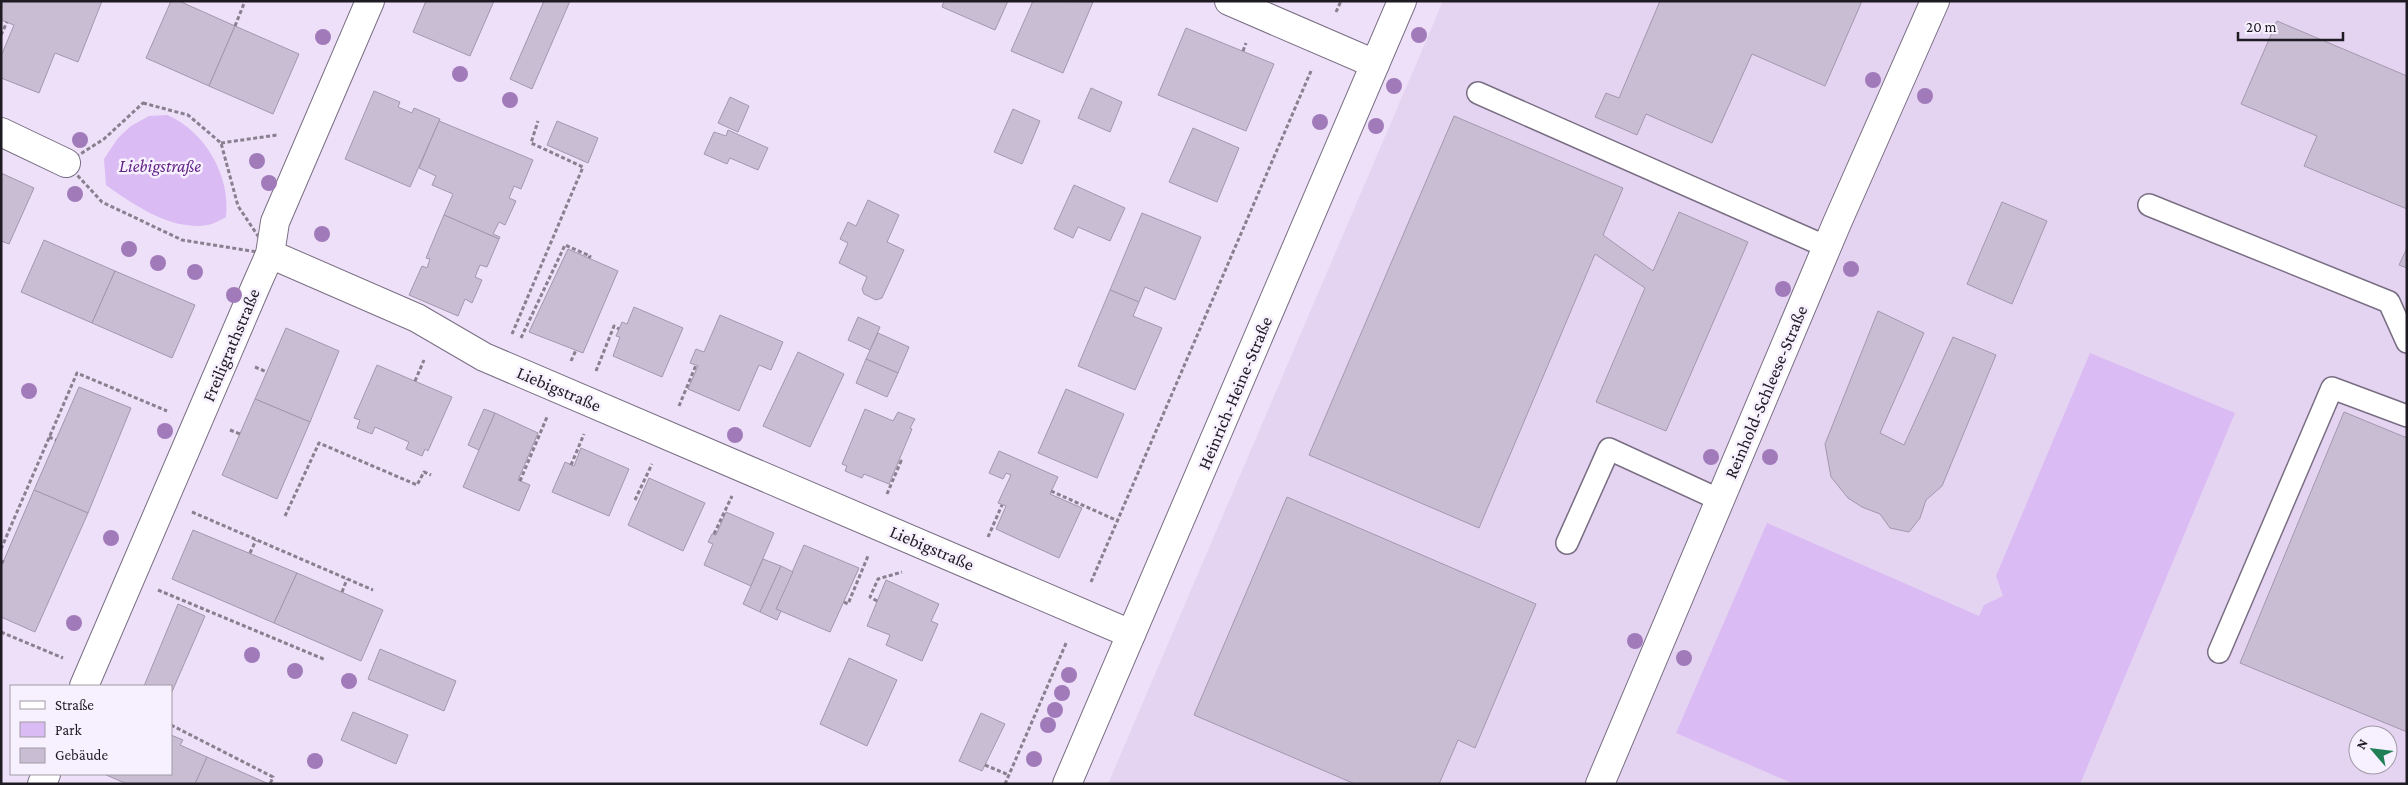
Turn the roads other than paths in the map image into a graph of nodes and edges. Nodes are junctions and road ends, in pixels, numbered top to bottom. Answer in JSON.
{"nodes":[{"id":1,"x":370,"y":1,"type":"edge"},
{"id":2,"x":1229,"y":1,"type":"edge"},
{"id":3,"x":1402,"y":1,"type":"edge"},
{"id":4,"x":1935,"y":1,"type":"edge"},
{"id":5,"x":1376,"y":64,"type":"junction"},
{"id":6,"x":1478,"y":93,"type":"dead end"},
{"id":7,"x":1,"y":132,"type":"edge"},
{"id":8,"x":66,"y":163,"type":"road end"},
{"id":9,"x":2149,"y":205,"type":"dead end"},
{"id":10,"x":1827,"y":247,"type":"junction"},
{"id":11,"x":270,"y":254,"type":"junction"},
{"id":12,"x":2407,"y":342,"type":"edge"},
{"id":13,"x":2407,"y":416,"type":"edge"},
{"id":14,"x":1720,"y":500,"type":"junction"},
{"id":15,"x":1567,"y":543,"type":"dead end"},
{"id":16,"x":1132,"y":634,"type":"junction"},
{"id":17,"x":2220,"y":652,"type":"dead end"},
{"id":18,"x":84,"y":685,"type":"edge"},
{"id":19,"x":1066,"y":784,"type":"edge"},
{"id":20,"x":1600,"y":784,"type":"edge"}],
"edges":[{"from":1,"to":11,"type":"street","name":"Freiligrathstraße"},
{"from":2,"to":5,"type":"street"},
{"from":3,"to":5,"type":"street","name":"Heinrich-Heine-Straße"},
{"from":4,"to":10,"type":"street","name":"Reinhold-Schleese-Straße"},
{"from":5,"to":16,"type":"street","name":"Heinrich-Heine-Straße"},
{"from":6,"to":10,"type":"lane"},
{"from":7,"to":8,"type":"street"},
{"from":9,"to":12,"type":"lane"},
{"from":10,"to":14,"type":"street","name":"Reinhold-Schleese-Straße"},
{"from":11,"to":16,"type":"street","name":"Liebigstraße"},
{"from":11,"to":18,"type":"street","name":"Freiligrathstraße"},
{"from":13,"to":17,"type":"lane"},
{"from":14,"to":15,"type":"lane"},
{"from":14,"to":20,"type":"street","name":"Reinhold-Schleese-Straße"},
{"from":16,"to":19,"type":"street","name":"Heinrich-Heine-Straße"}]}
